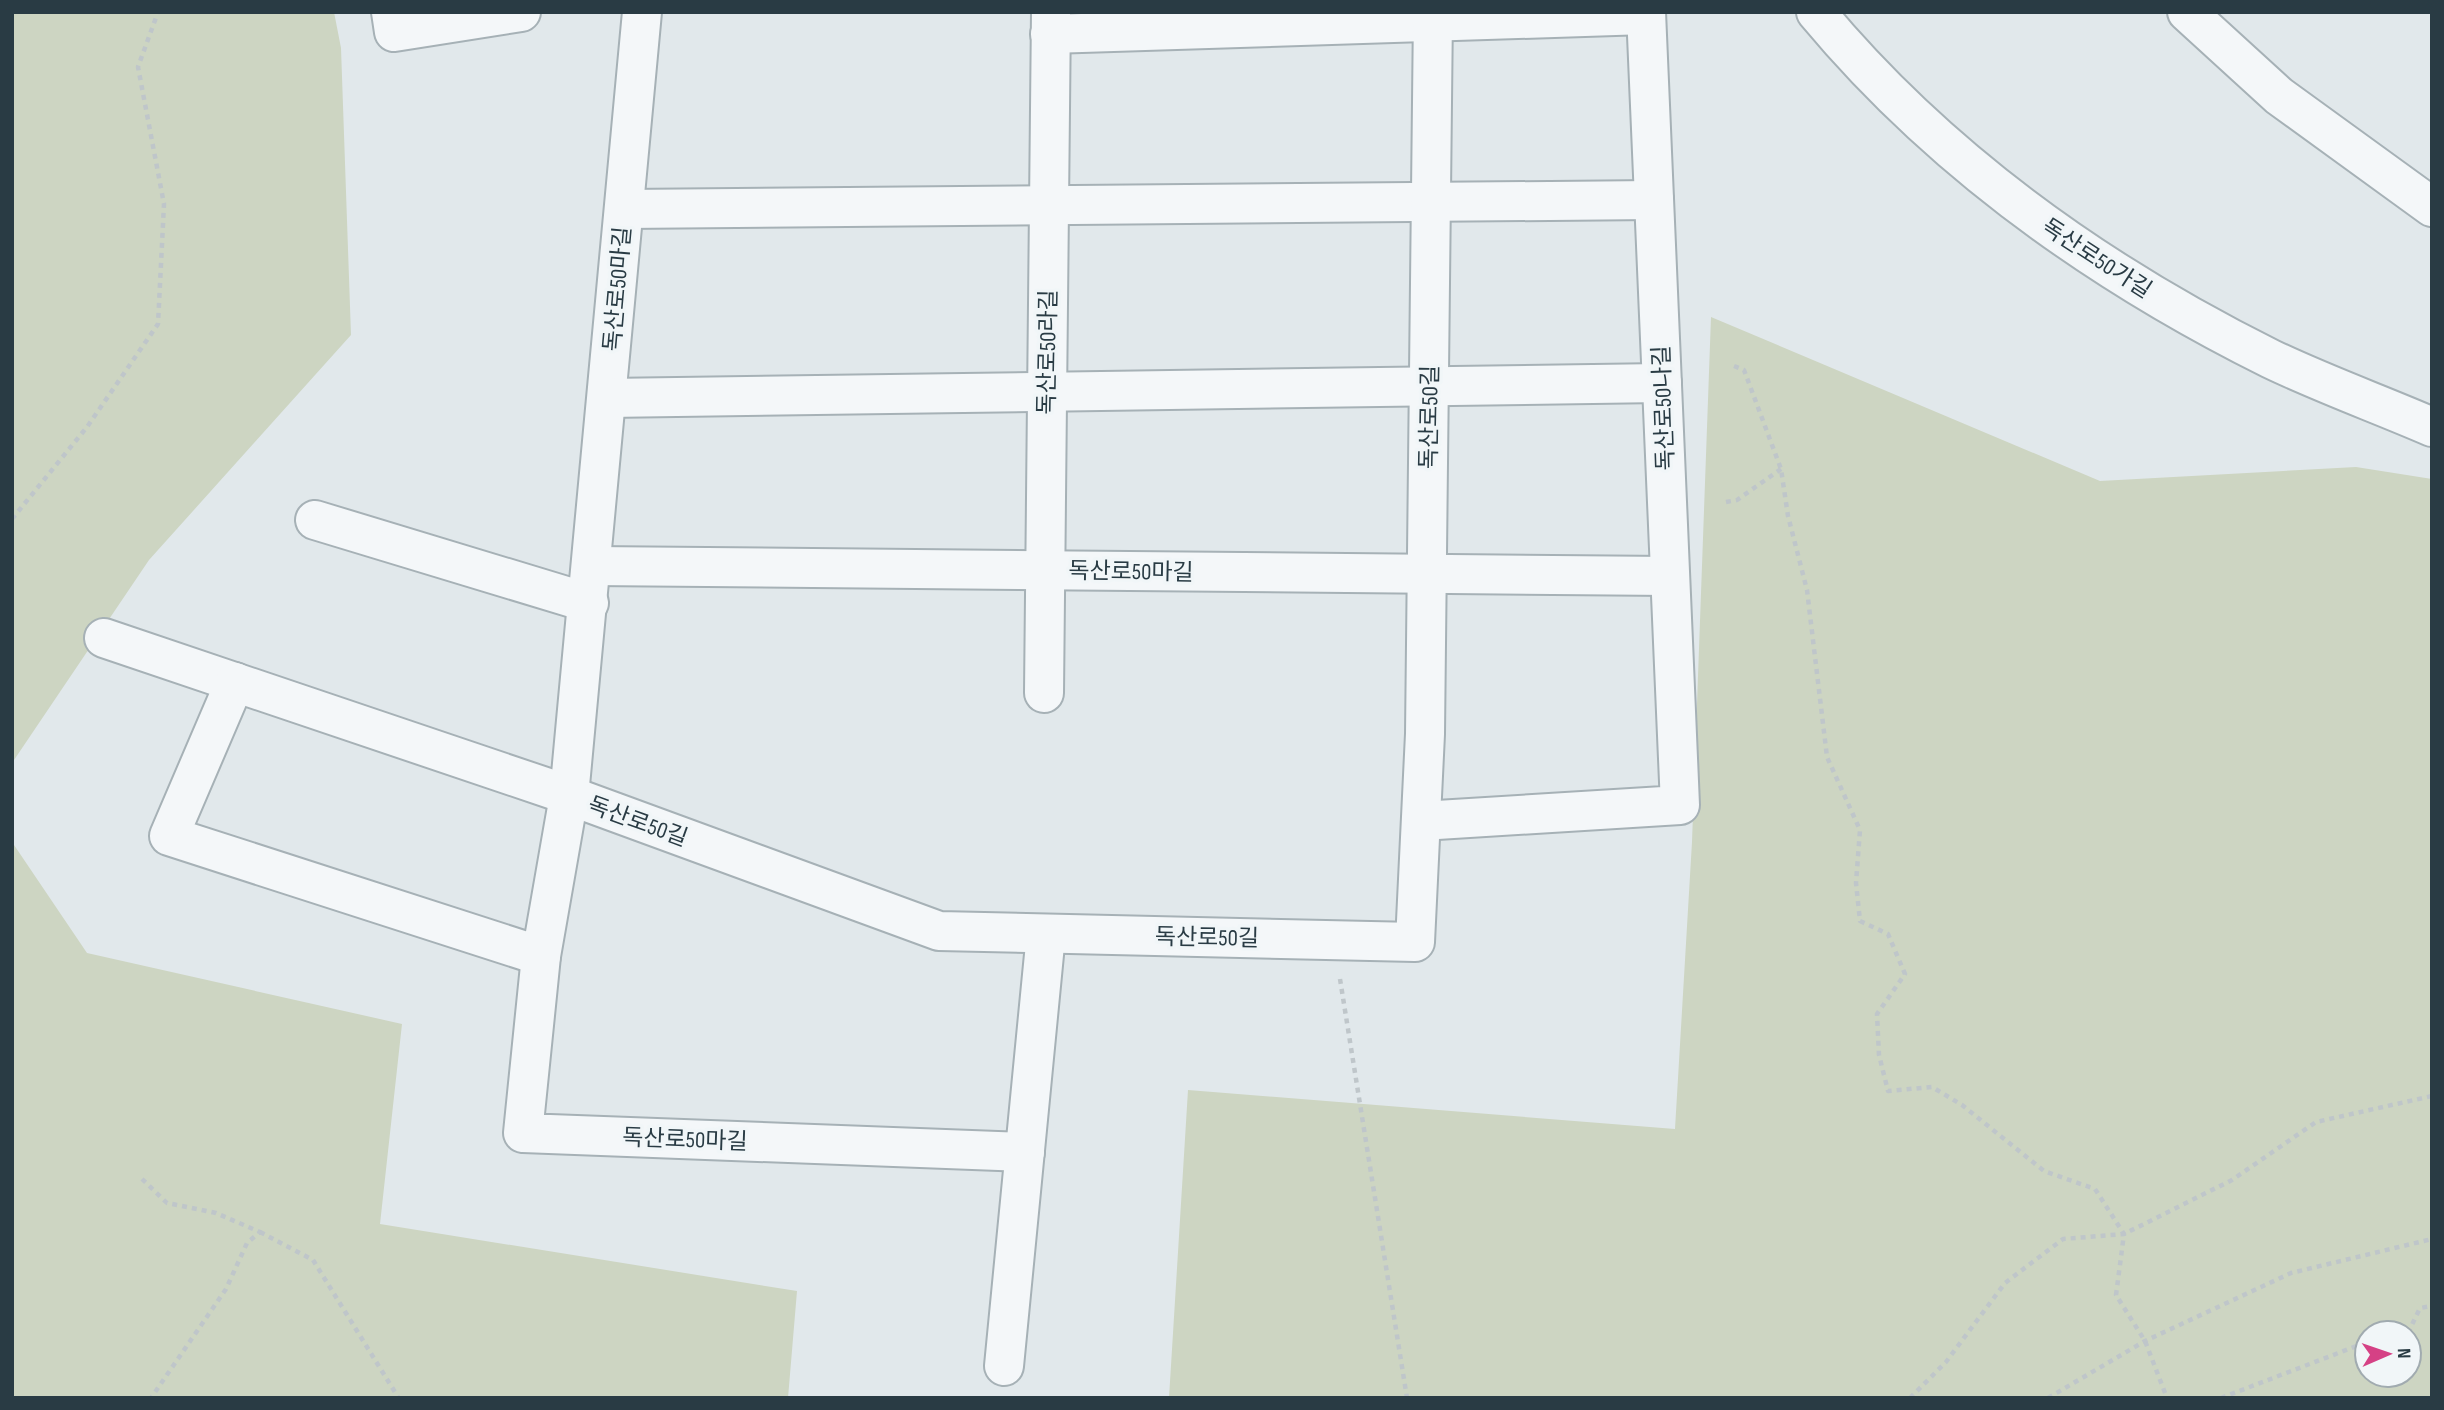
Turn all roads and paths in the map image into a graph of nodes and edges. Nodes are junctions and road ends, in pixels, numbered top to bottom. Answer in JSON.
{"nodes":[{"id":1,"x":158,"y":12,"type":"edge"},
{"id":2,"x":391,"y":12,"type":"edge"},
{"id":3,"x":521,"y":12,"type":"edge"},
{"id":4,"x":642,"y":12,"type":"edge"},
{"id":5,"x":1815,"y":12,"type":"edge"},
{"id":6,"x":2187,"y":12,"type":"edge"},
{"id":7,"x":1646,"y":14,"type":"edge"},
{"id":8,"x":1433,"y":17,"type":"edge"},
{"id":9,"x":1050,"y":23,"type":"edge"},
{"id":10,"x":1654,"y":200,"type":"junction"},
{"id":11,"x":1431,"y":202,"type":"junction"},
{"id":12,"x":1049,"y":205,"type":"junction"},
{"id":13,"x":2432,"y":207,"type":"edge"},
{"id":14,"x":625,"y":209,"type":"junction"},
{"id":15,"x":1734,"y":366,"type":"dead end"},
{"id":16,"x":1662,"y":383,"type":"junction"},
{"id":17,"x":1429,"y":387,"type":"junction"},
{"id":18,"x":1047,"y":392,"type":"junction"},
{"id":19,"x":607,"y":398,"type":"junction"},
{"id":20,"x":2432,"y":427,"type":"edge"},
{"id":21,"x":1781,"y":469,"type":"junction"},
{"id":22,"x":1726,"y":502,"type":"dead end"},
{"id":23,"x":12,"y":519,"type":"edge"},
{"id":24,"x":315,"y":520,"type":"dead end"},
{"id":25,"x":1045,"y":570,"type":"junction"},
{"id":26,"x":1427,"y":573,"type":"junction"},
{"id":27,"x":1670,"y":576,"type":"junction"},
{"id":28,"x":590,"y":584,"type":"junction"},
{"id":29,"x":104,"y":638,"type":"dead end"},
{"id":30,"x":235,"y":682,"type":"junction"},
{"id":31,"x":1044,"y":693,"type":"dead end"},
{"id":32,"x":569,"y":796,"type":"junction"},
{"id":33,"x":1421,"y":821,"type":"junction"},
{"id":34,"x":1046,"y":934,"type":"junction"},
{"id":35,"x":1333,"y":940,"type":"junction"},
{"id":36,"x":541,"y":956,"type":"junction"},
{"id":37,"x":2432,"y":1096,"type":"edge"},
{"id":38,"x":1025,"y":1152,"type":"junction"},
{"id":39,"x":142,"y":1179,"type":"dead end"},
{"id":40,"x":260,"y":1232,"type":"junction"},
{"id":41,"x":2124,"y":1234,"type":"junction"},
{"id":42,"x":2432,"y":1239,"type":"edge"},
{"id":43,"x":2432,"y":1306,"type":"edge"},
{"id":44,"x":2415,"y":1319,"type":"edge"},
{"id":45,"x":2145,"y":1340,"type":"junction"},
{"id":46,"x":2353,"y":1347,"type":"edge"},
{"id":47,"x":1004,"y":1366,"type":"dead end"},
{"id":48,"x":398,"y":1397,"type":"edge"},
{"id":49,"x":151,"y":1398,"type":"edge"},
{"id":50,"x":1407,"y":1398,"type":"edge"},
{"id":51,"x":1910,"y":1398,"type":"edge"},
{"id":52,"x":2048,"y":1398,"type":"edge"},
{"id":53,"x":2167,"y":1398,"type":"edge"},
{"id":54,"x":2221,"y":1398,"type":"edge"}],
"edges":[{"from":1,"to":23,"type":"path"},
{"from":2,"to":3,"type":"street"},
{"from":4,"to":14,"type":"street","name":"독산로50마길"},
{"from":5,"to":20,"type":"street","name":"독산로50가길"},
{"from":6,"to":13,"type":"street"},
{"from":7,"to":8,"type":"street"},
{"from":7,"to":10,"type":"street","name":"독산로50나길"},
{"from":8,"to":9,"type":"street"},
{"from":8,"to":11,"type":"street","name":"독산로50길"},
{"from":9,"to":12,"type":"street","name":"독산로50라길"},
{"from":10,"to":11,"type":"street"},
{"from":10,"to":16,"type":"street","name":"독산로50나길"},
{"from":11,"to":12,"type":"street"},
{"from":11,"to":17,"type":"street","name":"독산로50길"},
{"from":12,"to":14,"type":"street"},
{"from":12,"to":18,"type":"street","name":"독산로50라길"},
{"from":14,"to":19,"type":"street","name":"독산로50마길"},
{"from":15,"to":21,"type":"path"},
{"from":16,"to":17,"type":"street"},
{"from":16,"to":27,"type":"street","name":"독산로50나길"},
{"from":17,"to":18,"type":"street"},
{"from":17,"to":26,"type":"street","name":"독산로50길"},
{"from":18,"to":19,"type":"street"},
{"from":18,"to":25,"type":"street","name":"독산로50라길"},
{"from":19,"to":28,"type":"street","name":"독산로50마길"},
{"from":21,"to":22,"type":"path"},
{"from":21,"to":41,"type":"path"},
{"from":24,"to":28,"type":"street","name":"독산로50마길"},
{"from":25,"to":26,"type":"street","name":"독산로50마길"},
{"from":25,"to":28,"type":"street","name":"독산로50마길"},
{"from":25,"to":31,"type":"street","name":"독산로50라길"},
{"from":26,"to":27,"type":"street","name":"독산로50마길"},
{"from":26,"to":33,"type":"street","name":"독산로50길"},
{"from":27,"to":33,"type":"street","name":"독산로50나길"},
{"from":28,"to":32,"type":"street","name":"독산로50마길"},
{"from":29,"to":30,"type":"street","name":"독산로50길"},
{"from":30,"to":32,"type":"street","name":"독산로50길"},
{"from":30,"to":36,"type":"street"},
{"from":32,"to":34,"type":"street","name":"독산로50길"},
{"from":32,"to":36,"type":"street","name":"독산로50마길"},
{"from":33,"to":35,"type":"street","name":"독산로50길"},
{"from":34,"to":35,"type":"street","name":"독산로50길"},
{"from":34,"to":38,"type":"street"},
{"from":35,"to":50,"type":"path"},
{"from":36,"to":38,"type":"street","name":"독산로50마길"},
{"from":37,"to":41,"type":"path"},
{"from":38,"to":47,"type":"street"},
{"from":39,"to":40,"type":"path"},
{"from":40,"to":48,"type":"path"},
{"from":40,"to":49,"type":"path"},
{"from":41,"to":45,"type":"path"},
{"from":41,"to":51,"type":"path"},
{"from":42,"to":45,"type":"path"},
{"from":43,"to":44,"type":"path"},
{"from":45,"to":52,"type":"path"},
{"from":45,"to":53,"type":"path"},
{"from":46,"to":54,"type":"path"}]}
